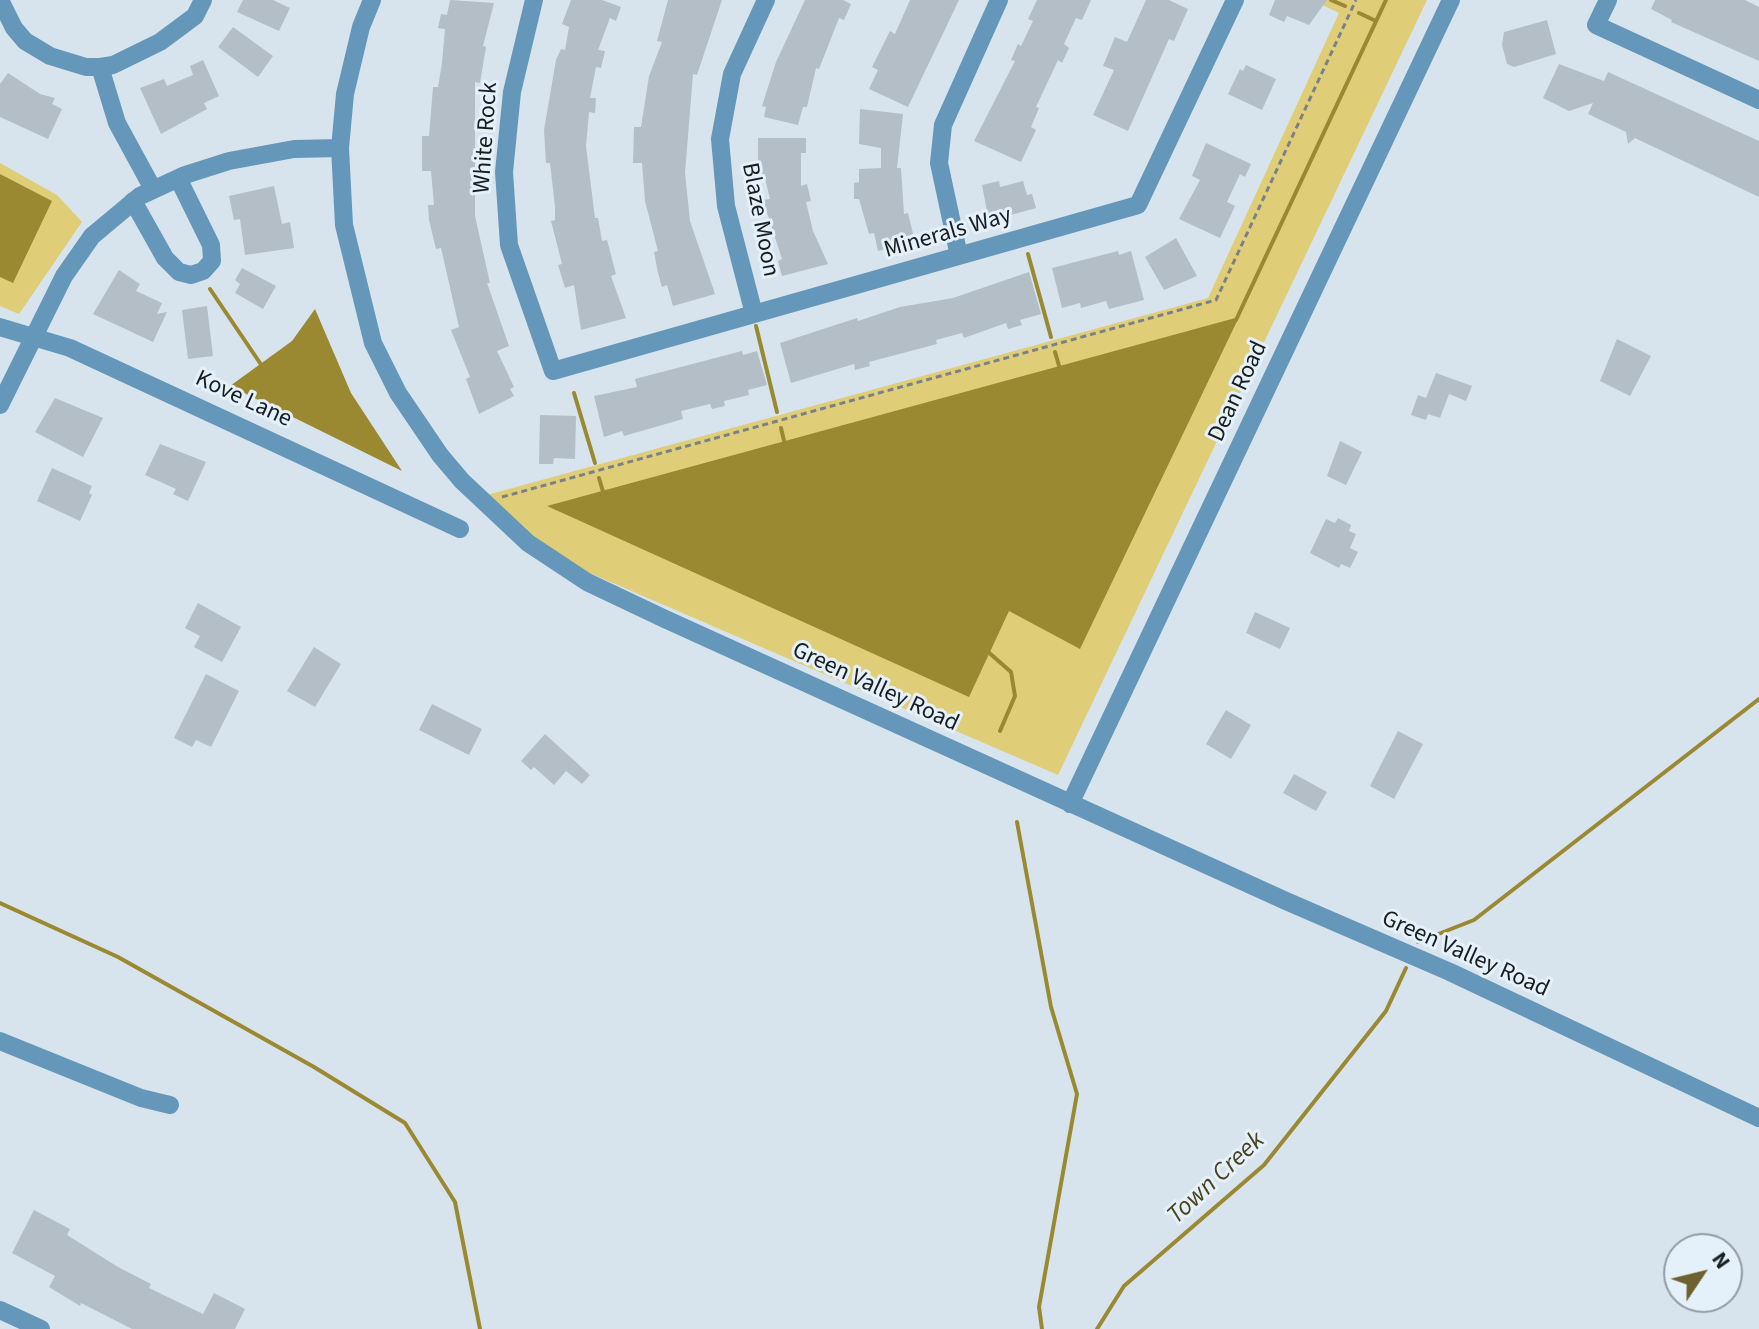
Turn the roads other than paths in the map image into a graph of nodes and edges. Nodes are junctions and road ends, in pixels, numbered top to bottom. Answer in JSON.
{"nodes":[{"id":1,"x":0,"y":0,"type":"edge"},
{"id":2,"x":203,"y":0,"type":"edge"},
{"id":3,"x":372,"y":0,"type":"edge"},
{"id":4,"x":534,"y":0,"type":"edge"},
{"id":5,"x":766,"y":0,"type":"edge"},
{"id":6,"x":999,"y":0,"type":"edge"},
{"id":7,"x":1235,"y":0,"type":"edge"},
{"id":8,"x":1451,"y":0,"type":"edge"},
{"id":9,"x":1608,"y":0,"type":"edge"},
{"id":10,"x":100,"y":67,"type":"junction"},
{"id":11,"x":1759,"y":100,"type":"edge"},
{"id":12,"x":340,"y":148,"type":"junction"},
{"id":13,"x":178,"y":178,"type":"junction"},
{"id":14,"x":153,"y":189,"type":"junction"},
{"id":15,"x":133,"y":201,"type":"junction"},
{"id":16,"x":959,"y":256,"type":"junction"},
{"id":17,"x":754,"y":314,"type":"junction"},
{"id":18,"x":0,"y":327,"type":"edge"},
{"id":19,"x":31,"y":337,"type":"junction"},
{"id":20,"x":553,"y":371,"type":"joint"},
{"id":21,"x":0,"y":405,"type":"edge"},
{"id":22,"x":460,"y":529,"type":"dead end"},
{"id":23,"x":1070,"y":804,"type":"junction"},
{"id":24,"x":0,"y":1041,"type":"edge"},
{"id":25,"x":170,"y":1105,"type":"dead end"},
{"id":26,"x":1759,"y":1118,"type":"edge"},
{"id":27,"x":0,"y":1310,"type":"edge"},
{"id":28,"x":41,"y":1329,"type":"edge"}],
"edges":[{"from":1,"to":10,"type":"street"},
{"from":2,"to":10,"type":"street"},
{"from":3,"to":12,"type":"street","name":"Green Valley Road"},
{"from":4,"to":20,"type":"street","name":"White Rock"},
{"from":5,"to":17,"type":"street","name":"Blaze Moon"},
{"from":6,"to":16,"type":"street"},
{"from":7,"to":16,"type":"street","name":"Minerals Way"},
{"from":8,"to":23,"type":"street","name":"Dean Road"},
{"from":9,"to":11,"type":"street"},
{"from":10,"to":14,"type":"street"},
{"from":12,"to":13,"type":"street"},
{"from":12,"to":23,"type":"street","name":"Green Valley Road"},
{"from":13,"to":14,"type":"street"},
{"from":13,"to":15,"type":"street"},
{"from":14,"to":15,"type":"street"},
{"from":15,"to":19,"type":"street"},
{"from":16,"to":17,"type":"street","name":"Minerals Way"},
{"from":17,"to":20,"type":"street","name":"Minerals Way"},
{"from":18,"to":19,"type":"street","name":"Kove Lane"},
{"from":19,"to":21,"type":"street"},
{"from":19,"to":22,"type":"street","name":"Kove Lane"},
{"from":23,"to":26,"type":"street","name":"Green Valley Road"},
{"from":24,"to":25,"type":"street"},
{"from":27,"to":28,"type":"street"}]}
